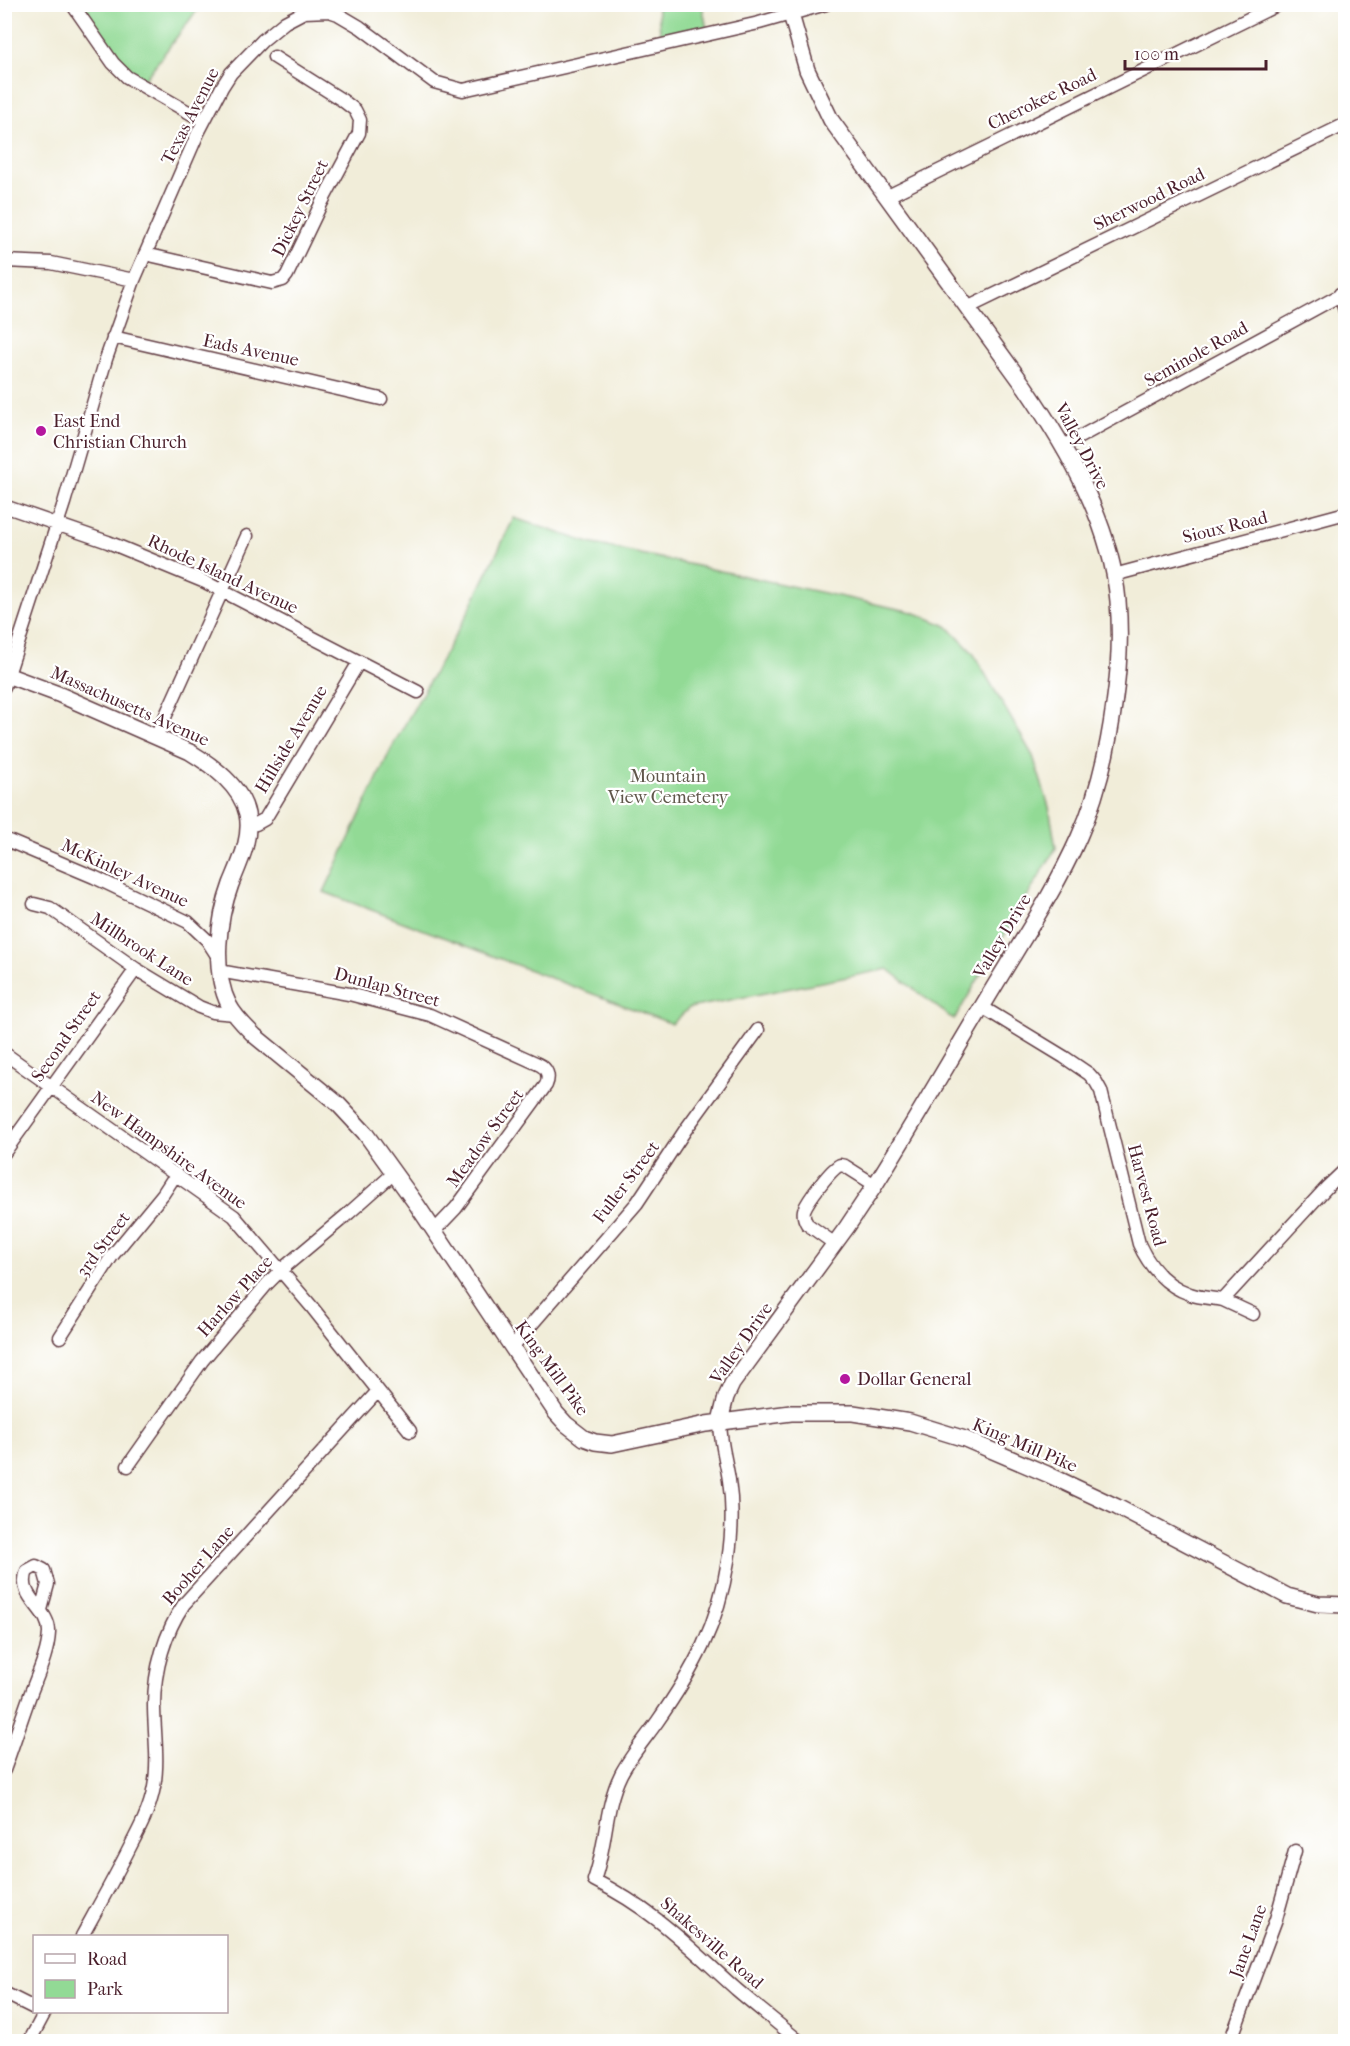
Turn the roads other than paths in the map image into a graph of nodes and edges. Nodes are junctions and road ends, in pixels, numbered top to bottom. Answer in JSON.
{"nodes":[{"id":1,"x":72,"y":4,"type":"edge"},
{"id":2,"x":826,"y":4,"type":"edge"},
{"id":3,"x":1279,"y":4,"type":"edge"},
{"id":4,"x":307,"y":8,"type":"edge"},
{"id":5,"x":789,"y":10,"type":"edge"},
{"id":6,"x":274,"y":57,"type":"dead end"},
{"id":7,"x":204,"y":121,"type":"junction"},
{"id":8,"x":1346,"y":124,"type":"edge"},
{"id":9,"x":886,"y":197,"type":"junction"},
{"id":10,"x":145,"y":254,"type":"junction"},
{"id":11,"x":4,"y":261,"type":"edge"},
{"id":12,"x":134,"y":280,"type":"junction"},
{"id":13,"x":1343,"y":293,"type":"edge"},
{"id":14,"x":969,"y":307,"type":"junction"},
{"id":15,"x":1346,"y":314,"type":"edge"},
{"id":16,"x":113,"y":337,"type":"junction"},
{"id":17,"x":381,"y":399,"type":"dead end"},
{"id":18,"x":1063,"y":446,"type":"junction"},
{"id":19,"x":4,"y":506,"type":"edge"},
{"id":20,"x":1346,"y":513,"type":"edge"},
{"id":21,"x":57,"y":525,"type":"junction"},
{"id":22,"x":247,"y":536,"type":"dead end"},
{"id":23,"x":1114,"y":575,"type":"junction"},
{"id":24,"x":222,"y":590,"type":"junction"},
{"id":25,"x":359,"y":662,"type":"junction"},
{"id":26,"x":6,"y":678,"type":"edge"},
{"id":27,"x":418,"y":692,"type":"dead end"},
{"id":28,"x":156,"y":737,"type":"junction"},
{"id":29,"x":248,"y":825,"type":"junction"},
{"id":30,"x":4,"y":839,"type":"edge"},
{"id":31,"x":34,"y":904,"type":"dead end"},
{"id":32,"x":218,"y":964,"type":"junction"},
{"id":33,"x":136,"y":969,"type":"junction"},
{"id":34,"x":982,"y":1007,"type":"junction"},
{"id":35,"x":235,"y":1014,"type":"junction"},
{"id":36,"x":758,"y":1030,"type":"dead end"},
{"id":37,"x":4,"y":1053,"type":"edge"},
{"id":38,"x":538,"y":1064,"type":"joint"},
{"id":39,"x":52,"y":1088,"type":"junction"},
{"id":40,"x":4,"y":1153,"type":"edge"},
{"id":41,"x":1346,"y":1169,"type":"edge"},
{"id":42,"x":394,"y":1173,"type":"junction"},
{"id":43,"x":176,"y":1174,"type":"junction"},
{"id":44,"x":876,"y":1185,"type":"junction"},
{"id":45,"x":434,"y":1231,"type":"junction"},
{"id":46,"x":835,"y":1244,"type":"junction"},
{"id":47,"x":281,"y":1270,"type":"junction"},
{"id":48,"x":1223,"y":1300,"type":"junction"},
{"id":49,"x":1253,"y":1314,"type":"dead end"},
{"id":50,"x":60,"y":1337,"type":"dead end"},
{"id":51,"x":512,"y":1347,"type":"junction"},
{"id":52,"x":378,"y":1391,"type":"junction"},
{"id":53,"x":720,"y":1421,"type":"junction"},
{"id":54,"x":410,"y":1431,"type":"dead end"},
{"id":55,"x":128,"y":1466,"type":"dead end"},
{"id":56,"x":1346,"y":1605,"type":"edge"},
{"id":57,"x":41,"y":1611,"type":"dead end"},
{"id":58,"x":4,"y":1770,"type":"edge"},
{"id":59,"x":1295,"y":1851,"type":"dead end"},
{"id":60,"x":594,"y":1880,"type":"joint"},
{"id":61,"x":83,"y":1935,"type":"edge"},
{"id":62,"x":4,"y":1993,"type":"edge"},
{"id":63,"x":33,"y":2007,"type":"edge"},
{"id":64,"x":40,"y":2013,"type":"edge"},
{"id":65,"x":29,"y":2042,"type":"edge"},
{"id":66,"x":800,"y":2042,"type":"edge"},
{"id":67,"x":1230,"y":2042,"type":"edge"}],
"edges":[{"from":1,"to":7,"type":"street"},
{"from":2,"to":5,"type":"street","name":"Texas Avenue"},
{"from":3,"to":9,"type":"street","name":"Cherokee Road"},
{"from":4,"to":5,"type":"street","name":"Texas Avenue"},
{"from":4,"to":7,"type":"street","name":"Texas Avenue"},
{"from":5,"to":9,"type":"main road","name":"Valley Drive"},
{"from":6,"to":10,"type":"street","name":"Dickey Street"},
{"from":7,"to":10,"type":"street","name":"Texas Avenue"},
{"from":8,"to":14,"type":"street","name":"Sherwood Road"},
{"from":9,"to":14,"type":"main road","name":"Valley Drive"},
{"from":10,"to":12,"type":"street","name":"Texas Avenue"},
{"from":11,"to":12,"type":"street"},
{"from":12,"to":16,"type":"street","name":"Texas Avenue"},
{"from":13,"to":15,"type":"street"},
{"from":13,"to":18,"type":"street","name":"Seminole Road"},
{"from":14,"to":18,"type":"main road","name":"Valley Drive"},
{"from":16,"to":17,"type":"street","name":"Eads Avenue"},
{"from":16,"to":21,"type":"street","name":"Texas Avenue"},
{"from":18,"to":23,"type":"main road","name":"Valley Drive"},
{"from":19,"to":21,"type":"street","name":"Rhode Island Avenue"},
{"from":20,"to":23,"type":"street","name":"Sioux Road"},
{"from":21,"to":24,"type":"street","name":"Rhode Island Avenue"},
{"from":21,"to":26,"type":"street","name":"Texas Avenue"},
{"from":22,"to":24,"type":"street"},
{"from":23,"to":34,"type":"main road","name":"Valley Drive"},
{"from":24,"to":25,"type":"street","name":"Rhode Island Avenue"},
{"from":24,"to":28,"type":"street"},
{"from":25,"to":27,"type":"street","name":"Rhode Island Avenue"},
{"from":25,"to":29,"type":"street","name":"Hillside Avenue"},
{"from":26,"to":28,"type":"main road","name":"Massachusetts Avenue"},
{"from":28,"to":29,"type":"main road","name":"Massachusetts Avenue"},
{"from":29,"to":32,"type":"main road","name":"Massachusetts Avenue"},
{"from":30,"to":32,"type":"street","name":"McKinley Avenue"},
{"from":31,"to":33,"type":"street","name":"Millbrook Lane"},
{"from":32,"to":35,"type":"main road","name":"King Mill Pike"},
{"from":32,"to":38,"type":"street","name":"Dunlap Street"},
{"from":33,"to":35,"type":"street","name":"Millbrook Lane"},
{"from":33,"to":39,"type":"street","name":"Second Street"},
{"from":34,"to":44,"type":"main road","name":"Valley Drive"},
{"from":34,"to":48,"type":"street","name":"Harvest Road"},
{"from":35,"to":42,"type":"main road","name":"King Mill Pike"},
{"from":36,"to":51,"type":"street","name":"Fuller Street"},
{"from":37,"to":39,"type":"street","name":"New Hampshire Avenue"},
{"from":38,"to":45,"type":"street","name":"Meadow Street"},
{"from":39,"to":40,"type":"street","name":"Second Street"},
{"from":39,"to":43,"type":"street","name":"New Hampshire Avenue"},
{"from":41,"to":48,"type":"street"},
{"from":42,"to":45,"type":"main road","name":"King Mill Pike"},
{"from":42,"to":47,"type":"street","name":"Harlow Place"},
{"from":43,"to":47,"type":"street","name":"New Hampshire Avenue"},
{"from":43,"to":50,"type":"street","name":"3rd Street"},
{"from":44,"to":46,"type":"main road","name":"Valley Drive"},
{"from":44,"to":46,"type":"street"},
{"from":45,"to":51,"type":"main road","name":"King Mill Pike"},
{"from":46,"to":53,"type":"main road","name":"Valley Drive"},
{"from":47,"to":52,"type":"street","name":"New Hampshire Avenue"},
{"from":47,"to":55,"type":"street","name":"Harlow Place"},
{"from":48,"to":49,"type":"street","name":"Harvest Road"},
{"from":51,"to":53,"type":"main road","name":"King Mill Pike"},
{"from":52,"to":54,"type":"street","name":"New Hampshire Avenue"},
{"from":52,"to":61,"type":"street","name":"Booher Lane"},
{"from":53,"to":56,"type":"main road","name":"King Mill Pike"},
{"from":53,"to":60,"type":"street","name":"Valley Drive"},
{"from":57,"to":58,"type":"street"},
{"from":59,"to":67,"type":"street","name":"Jane Lane"},
{"from":60,"to":66,"type":"street","name":"Shakesville Road"},
{"from":62,"to":63,"type":"street"},
{"from":64,"to":65,"type":"street"}]}
